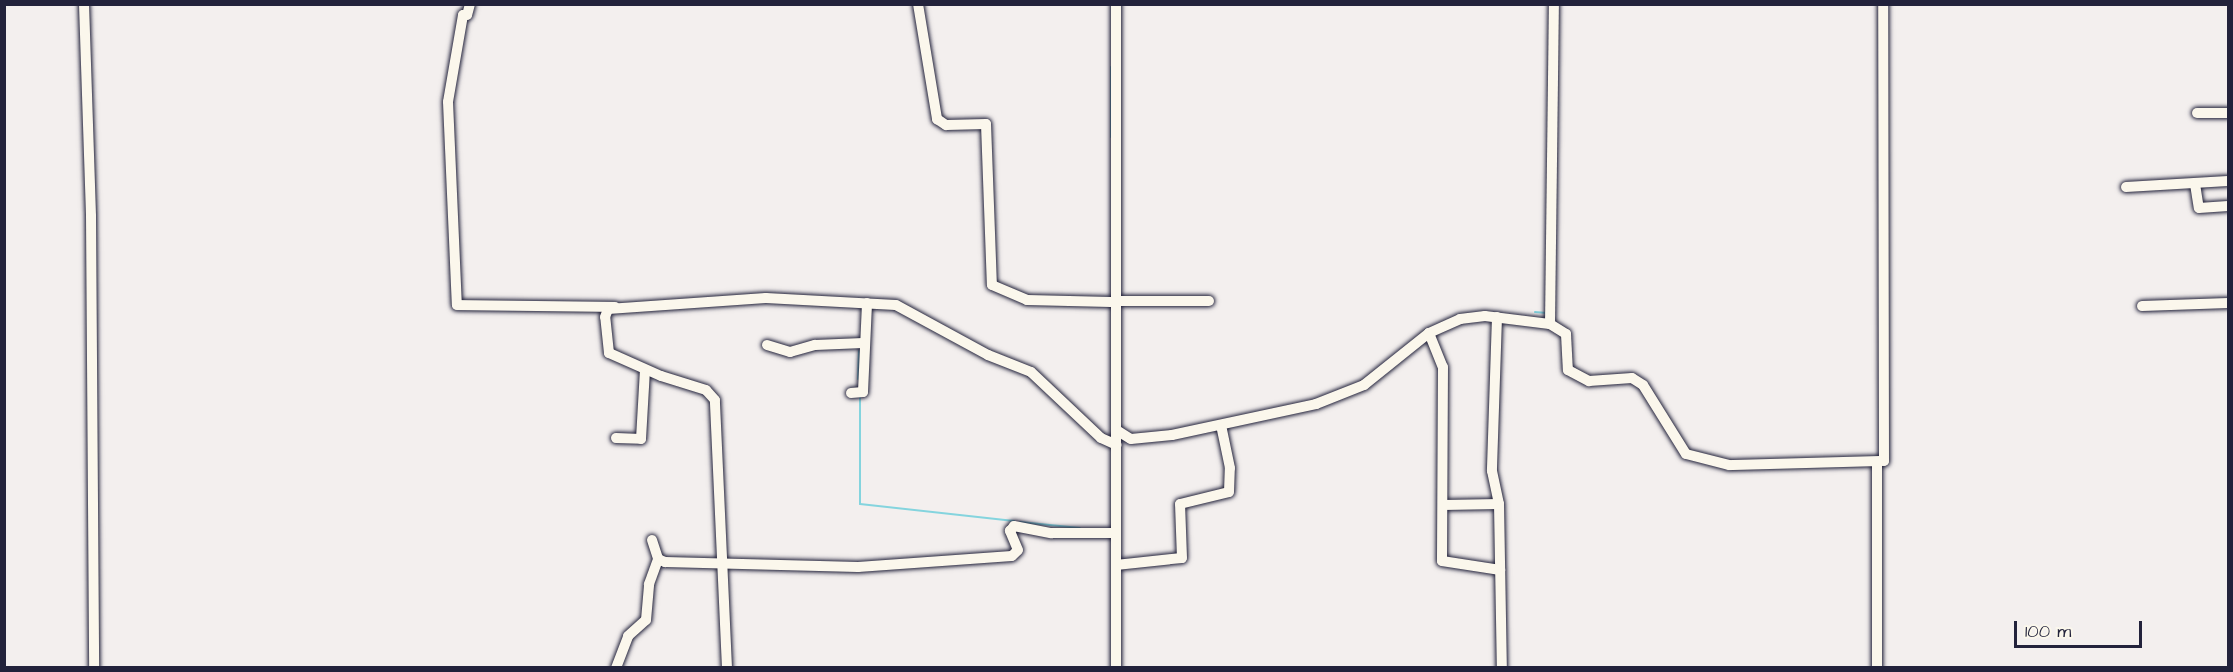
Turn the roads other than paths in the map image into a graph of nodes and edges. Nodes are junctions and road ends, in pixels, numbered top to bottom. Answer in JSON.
{"nodes":[{"id":1,"x":84,"y":4,"type":"edge"},
{"id":2,"x":470,"y":4,"type":"edge"},
{"id":3,"x":918,"y":4,"type":"edge"},
{"id":4,"x":1116,"y":4,"type":"edge"},
{"id":5,"x":1554,"y":4,"type":"edge"},
{"id":6,"x":1883,"y":4,"type":"edge"},
{"id":7,"x":2197,"y":113,"type":"dead end"},
{"id":8,"x":2229,"y":113,"type":"edge"},
{"id":9,"x":2229,"y":181,"type":"edge"},
{"id":10,"x":2195,"y":184,"type":"junction"},
{"id":11,"x":2126,"y":187,"type":"dead end"},
{"id":12,"x":2229,"y":206,"type":"edge"},
{"id":13,"x":1114,"y":301,"type":"junction"},
{"id":14,"x":1209,"y":301,"type":"dead end"},
{"id":15,"x":867,"y":303,"type":"junction"},
{"id":16,"x":2229,"y":303,"type":"edge"},
{"id":17,"x":2142,"y":306,"type":"dead end"},
{"id":18,"x":616,"y":307,"type":"junction"},
{"id":19,"x":1497,"y":317,"type":"junction"},
{"id":20,"x":1550,"y":324,"type":"junction"},
{"id":21,"x":1429,"y":333,"type":"junction"},
{"id":22,"x":863,"y":344,"type":"junction"},
{"id":23,"x":767,"y":345,"type":"dead end"},
{"id":24,"x":645,"y":370,"type":"junction"},
{"id":25,"x":851,"y":393,"type":"dead end"},
{"id":26,"x":1221,"y":425,"type":"junction"},
{"id":27,"x":1118,"y":431,"type":"junction"},
{"id":28,"x":616,"y":438,"type":"dead end"},
{"id":29,"x":1116,"y":445,"type":"junction"},
{"id":30,"x":1880,"y":462,"type":"junction"},
{"id":31,"x":1498,"y":504,"type":"junction"},
{"id":32,"x":1443,"y":505,"type":"junction"},
{"id":33,"x":1116,"y":533,"type":"junction"},
{"id":34,"x":652,"y":540,"type":"dead end"},
{"id":35,"x":658,"y":559,"type":"junction"},
{"id":36,"x":721,"y":564,"type":"junction"},
{"id":37,"x":1116,"y":565,"type":"junction"},
{"id":38,"x":1500,"y":570,"type":"junction"},
{"id":39,"x":94,"y":668,"type":"edge"},
{"id":40,"x":616,"y":668,"type":"edge"},
{"id":41,"x":727,"y":668,"type":"edge"},
{"id":42,"x":1116,"y":668,"type":"edge"},
{"id":43,"x":1502,"y":668,"type":"edge"},
{"id":44,"x":1877,"y":668,"type":"edge"}],
"edges":[{"from":1,"to":39,"type":"street"},
{"from":2,"to":18,"type":"street"},
{"from":3,"to":13,"type":"street"},
{"from":4,"to":13,"type":"street"},
{"from":5,"to":20,"type":"street"},
{"from":6,"to":30,"type":"street"},
{"from":7,"to":8,"type":"street"},
{"from":9,"to":10,"type":"street"},
{"from":10,"to":11,"type":"street"},
{"from":10,"to":12,"type":"street"},
{"from":13,"to":14,"type":"street"},
{"from":13,"to":27,"type":"street"},
{"from":15,"to":18,"type":"street"},
{"from":15,"to":22,"type":"street"},
{"from":15,"to":29,"type":"street"},
{"from":16,"to":17,"type":"street"},
{"from":18,"to":24,"type":"street"},
{"from":19,"to":20,"type":"street"},
{"from":19,"to":21,"type":"street"},
{"from":19,"to":31,"type":"street"},
{"from":20,"to":30,"type":"street"},
{"from":21,"to":26,"type":"street"},
{"from":21,"to":32,"type":"street"},
{"from":22,"to":23,"type":"street"},
{"from":22,"to":25,"type":"street"},
{"from":24,"to":28,"type":"street"},
{"from":24,"to":36,"type":"street"},
{"from":26,"to":27,"type":"street"},
{"from":26,"to":37,"type":"street"},
{"from":27,"to":29,"type":"street"},
{"from":29,"to":33,"type":"street"},
{"from":30,"to":44,"type":"street"},
{"from":31,"to":32,"type":"street"},
{"from":31,"to":38,"type":"street"},
{"from":32,"to":38,"type":"street"},
{"from":33,"to":36,"type":"street"},
{"from":33,"to":37,"type":"street"},
{"from":34,"to":35,"type":"street"},
{"from":35,"to":36,"type":"street"},
{"from":35,"to":40,"type":"street"},
{"from":36,"to":41,"type":"street"},
{"from":37,"to":42,"type":"street"},
{"from":38,"to":43,"type":"street"}]}
